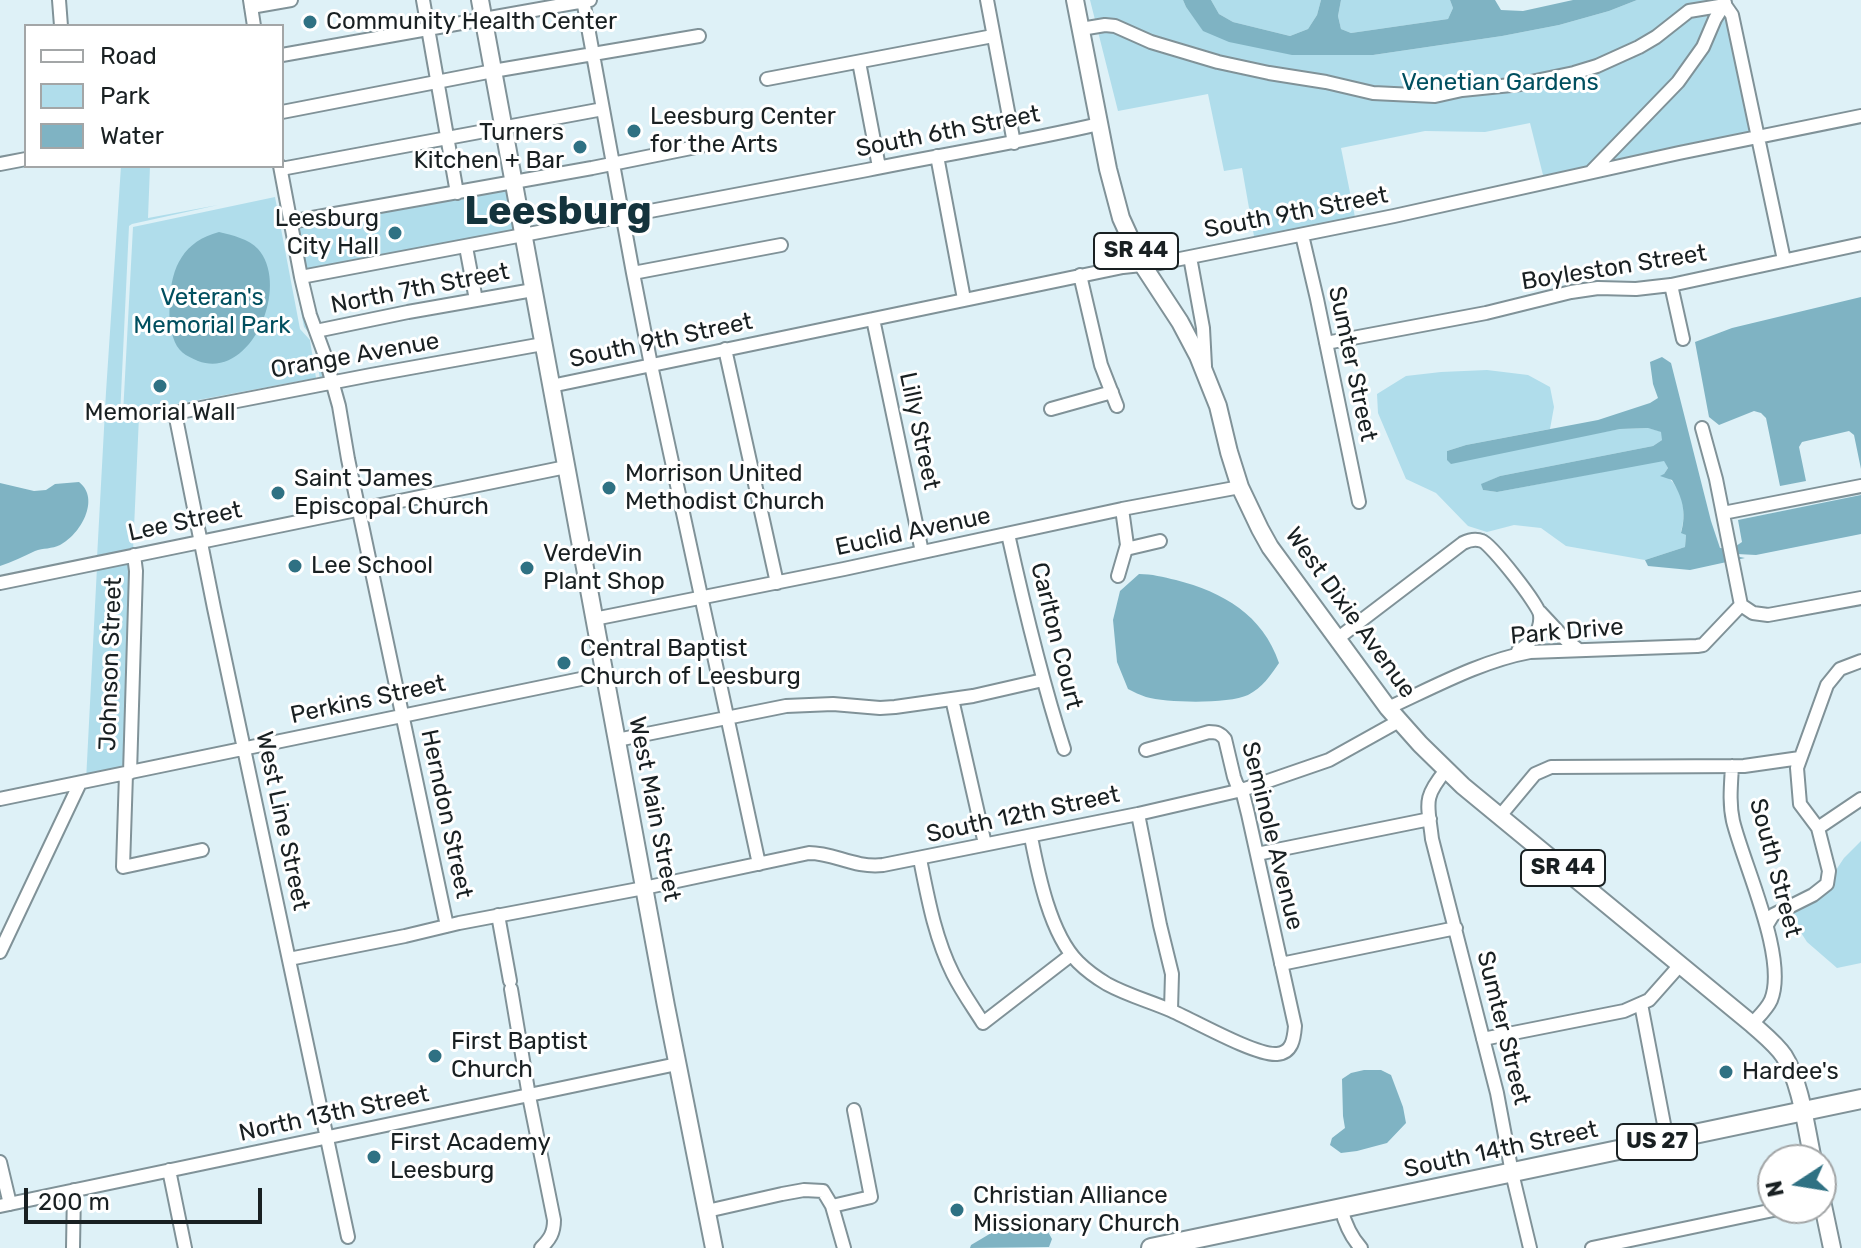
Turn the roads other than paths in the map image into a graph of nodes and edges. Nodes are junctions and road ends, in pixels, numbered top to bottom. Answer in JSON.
{"nodes":[{"id":1,"x":59,"y":0,"type":"edge"},
{"id":2,"x":291,"y":0,"type":"edge"},
{"id":3,"x":423,"y":0,"type":"edge"},
{"id":4,"x":480,"y":0,"type":"edge"},
{"id":5,"x":586,"y":0,"type":"edge"},
{"id":6,"x":987,"y":0,"type":"edge"},
{"id":7,"x":1075,"y":0,"type":"edge"},
{"id":8,"x":1725,"y":2,"type":"edge"},
{"id":9,"x":250,"y":4,"type":"edge"},
{"id":10,"x":484,"y":20,"type":"junction"},
{"id":11,"x":61,"y":24,"type":"edge"},
{"id":12,"x":254,"y":24,"type":"edge"},
{"id":13,"x":429,"y":29,"type":"junction"},
{"id":14,"x":1081,"y":29,"type":"junction"},
{"id":15,"x":699,"y":36,"type":"dead end"},
{"id":16,"x":993,"y":36,"type":"junction"},
{"id":17,"x":593,"y":54,"type":"junction"},
{"id":18,"x":284,"y":55,"type":"edge"},
{"id":19,"x":859,"y":62,"type":"junction"},
{"id":20,"x":493,"y":71,"type":"junction"},
{"id":21,"x":767,"y":79,"type":"dead end"},
{"id":22,"x":438,"y":82,"type":"junction"},
{"id":23,"x":603,"y":109,"type":"junction"},
{"id":24,"x":284,"y":112,"type":"edge"},
{"id":25,"x":1861,"y":116,"type":"edge"},
{"id":26,"x":1099,"y":124,"type":"junction"},
{"id":27,"x":503,"y":128,"type":"junction"},
{"id":28,"x":448,"y":138,"type":"junction"},
{"id":29,"x":1759,"y":138,"type":"junction"},
{"id":30,"x":1014,"y":143,"type":"junction"},
{"id":31,"x":701,"y":146,"type":"dead end"},
{"id":32,"x":937,"y":156,"type":"junction"},
{"id":33,"x":24,"y":159,"type":"edge"},
{"id":34,"x":0,"y":164,"type":"edge"},
{"id":35,"x":613,"y":165,"type":"junction"},
{"id":36,"x":284,"y":167,"type":"edge"},
{"id":37,"x":879,"y":167,"type":"junction"},
{"id":38,"x":280,"y":168,"type":"edge"},
{"id":39,"x":1589,"y":173,"type":"junction"},
{"id":40,"x":513,"y":181,"type":"junction"},
{"id":41,"x":457,"y":193,"type":"junction"},
{"id":42,"x":623,"y":218,"type":"junction"},
{"id":43,"x":290,"y":222,"type":"junction"},
{"id":44,"x":1302,"y":235,"type":"junction"},
{"id":45,"x":523,"y":237,"type":"junction"},
{"id":46,"x":1861,"y":244,"type":"edge"},
{"id":47,"x":781,"y":245,"type":"dead end"},
{"id":48,"x":466,"y":247,"type":"junction"},
{"id":49,"x":1190,"y":257,"type":"junction"},
{"id":50,"x":1784,"y":260,"type":"junction"},
{"id":51,"x":1142,"y":264,"type":"junction"},
{"id":52,"x":633,"y":273,"type":"junction"},
{"id":53,"x":1080,"y":275,"type":"junction"},
{"id":54,"x":301,"y":277,"type":"junction"},
{"id":55,"x":1671,"y":285,"type":"junction"},
{"id":56,"x":533,"y":290,"type":"junction"},
{"id":57,"x":964,"y":299,"type":"junction"},
{"id":58,"x":476,"y":300,"type":"junction"},
{"id":59,"x":873,"y":319,"type":"junction"},
{"id":60,"x":316,"y":331,"type":"junction"},
{"id":61,"x":1683,"y":339,"type":"dead end"},
{"id":62,"x":1326,"y":343,"type":"junction"},
{"id":63,"x":543,"y":344,"type":"junction"},
{"id":64,"x":725,"y":349,"type":"junction"},
{"id":65,"x":651,"y":365,"type":"junction"},
{"id":66,"x":1205,"y":373,"type":"junction"},
{"id":67,"x":333,"y":382,"type":"junction"},
{"id":68,"x":551,"y":386,"type":"junction"},
{"id":69,"x":1112,"y":392,"type":"junction"},
{"id":70,"x":1117,"y":406,"type":"dead end"},
{"id":71,"x":1051,"y":409,"type":"dead end"},
{"id":72,"x":175,"y":414,"type":"joint"},
{"id":73,"x":1702,"y":428,"type":"dead end"},
{"id":74,"x":566,"y":467,"type":"junction"},
{"id":75,"x":1861,"y":486,"type":"edge"},
{"id":76,"x":1240,"y":487,"type":"junction"},
{"id":77,"x":1359,"y":502,"type":"dead end"},
{"id":78,"x":359,"y":509,"type":"junction"},
{"id":79,"x":1122,"y":509,"type":"junction"},
{"id":80,"x":1723,"y":513,"type":"junction"},
{"id":81,"x":1008,"y":534,"type":"junction"},
{"id":82,"x":202,"y":541,"type":"junction"},
{"id":83,"x":1160,"y":541,"type":"dead end"},
{"id":84,"x":1126,"y":549,"type":"junction"},
{"id":85,"x":922,"y":552,"type":"junction"},
{"id":86,"x":134,"y":555,"type":"junction"},
{"id":87,"x":1118,"y":576,"type":"dead end"},
{"id":88,"x":0,"y":583,"type":"edge"},
{"id":89,"x":777,"y":583,"type":"junction"},
{"id":90,"x":700,"y":598,"type":"junction"},
{"id":91,"x":1861,"y":598,"type":"edge"},
{"id":92,"x":1741,"y":605,"type":"junction"},
{"id":93,"x":1540,"y":612,"type":"junction"},
{"id":94,"x":594,"y":619,"type":"junction"},
{"id":95,"x":1337,"y":639,"type":"junction"},
{"id":96,"x":1579,"y":650,"type":"junction"},
{"id":97,"x":1512,"y":655,"type":"junction"},
{"id":98,"x":1861,"y":661,"type":"edge"},
{"id":99,"x":605,"y":674,"type":"junction"},
{"id":100,"x":1043,"y":680,"type":"junction"},
{"id":101,"x":952,"y":699,"type":"junction"},
{"id":102,"x":1394,"y":715,"type":"junction"},
{"id":103,"x":402,"y":716,"type":"junction"},
{"id":104,"x":727,"y":718,"type":"junction"},
{"id":105,"x":617,"y":740,"type":"junction"},
{"id":106,"x":244,"y":749,"type":"junction"},
{"id":107,"x":1064,"y":749,"type":"dead end"},
{"id":108,"x":1146,"y":750,"type":"dead end"},
{"id":109,"x":1800,"y":758,"type":"junction"},
{"id":110,"x":1732,"y":766,"type":"junction"},
{"id":111,"x":1446,"y":770,"type":"junction"},
{"id":112,"x":128,"y":774,"type":"junction"},
{"id":113,"x":80,"y":783,"type":"junction"},
{"id":114,"x":1242,"y":790,"type":"junction"},
{"id":115,"x":0,"y":799,"type":"edge"},
{"id":116,"x":1861,"y":799,"type":"edge"},
{"id":117,"x":1138,"y":814,"type":"junction"},
{"id":118,"x":1500,"y":816,"type":"junction"},
{"id":119,"x":1430,"y":819,"type":"junction"},
{"id":120,"x":1818,"y":828,"type":"junction"},
{"id":121,"x":1031,"y":837,"type":"junction"},
{"id":122,"x":985,"y":844,"type":"junction"},
{"id":123,"x":202,"y":850,"type":"dead end"},
{"id":124,"x":1257,"y":854,"type":"junction"},
{"id":125,"x":920,"y":859,"type":"junction"},
{"id":126,"x":759,"y":864,"type":"junction"},
{"id":127,"x":644,"y":888,"type":"junction"},
{"id":128,"x":498,"y":915,"type":"junction"},
{"id":129,"x":1767,"y":925,"type":"junction"},
{"id":130,"x":447,"y":926,"type":"junction"},
{"id":131,"x":1456,"y":928,"type":"junction"},
{"id":132,"x":0,"y":952,"type":"edge"},
{"id":133,"x":1071,"y":955,"type":"junction"},
{"id":134,"x":289,"y":959,"type":"junction"},
{"id":135,"x":1281,"y":964,"type":"junction"},
{"id":136,"x":1680,"y":965,"type":"junction"},
{"id":137,"x":1641,"y":1004,"type":"junction"},
{"id":138,"x":1171,"y":1010,"type":"junction"},
{"id":139,"x":1752,"y":1024,"type":"junction"},
{"id":140,"x":1483,"y":1039,"type":"junction"},
{"id":141,"x":677,"y":1064,"type":"junction"},
{"id":142,"x":529,"y":1096,"type":"junction"},
{"id":143,"x":1861,"y":1099,"type":"edge"},
{"id":144,"x":854,"y":1110,"type":"dead end"},
{"id":145,"x":1803,"y":1112,"type":"junction"},
{"id":146,"x":327,"y":1138,"type":"junction"},
{"id":147,"x":1667,"y":1140,"type":"junction"},
{"id":148,"x":1810,"y":1144,"type":"edge"},
{"id":149,"x":0,"y":1162,"type":"edge"},
{"id":150,"x":169,"y":1170,"type":"junction"},
{"id":151,"x":1512,"y":1173,"type":"junction"},
{"id":152,"x":74,"y":1190,"type":"junction"},
{"id":153,"x":5,"y":1205,"type":"edge"},
{"id":154,"x":832,"y":1206,"type":"junction"},
{"id":155,"x":1341,"y":1208,"type":"junction"},
{"id":156,"x":707,"y":1211,"type":"junction"},
{"id":157,"x":1757,"y":1213,"type":"edge"},
{"id":158,"x":1827,"y":1224,"type":"edge"},
{"id":159,"x":348,"y":1237,"type":"dead end"},
{"id":160,"x":1628,"y":1241,"type":"junction"},
{"id":161,"x":73,"y":1248,"type":"edge"},
{"id":162,"x":185,"y":1248,"type":"edge"},
{"id":163,"x":541,"y":1248,"type":"edge"},
{"id":164,"x":714,"y":1248,"type":"edge"},
{"id":165,"x":844,"y":1248,"type":"edge"},
{"id":166,"x":1151,"y":1248,"type":"edge"},
{"id":167,"x":1361,"y":1248,"type":"edge"},
{"id":168,"x":1530,"y":1248,"type":"edge"},
{"id":169,"x":1592,"y":1248,"type":"edge"},
{"id":170,"x":1642,"y":1248,"type":"edge"},
{"id":171,"x":1832,"y":1248,"type":"edge"}],
"edges":[{"from":1,"to":11,"type":"street"},
{"from":2,"to":9,"type":"street"},
{"from":3,"to":13,"type":"street"},
{"from":4,"to":10,"type":"main road","name":"West Main Street"},
{"from":5,"to":10,"type":"street"},
{"from":5,"to":17,"type":"street"},
{"from":6,"to":16,"type":"street"},
{"from":7,"to":14,"type":"main road","name":"West Dixie Avenue","number":"SR 44"},
{"from":8,"to":14,"type":"street"},
{"from":8,"to":29,"type":"street"},
{"from":8,"to":39,"type":"street"},
{"from":9,"to":12,"type":"street"},
{"from":10,"to":13,"type":"street"},
{"from":10,"to":20,"type":"main road","name":"West Main Street"},
{"from":13,"to":18,"type":"street"},
{"from":13,"to":22,"type":"street"},
{"from":14,"to":26,"type":"main road","name":"West Dixie Avenue","number":"SR 44"},
{"from":15,"to":17,"type":"street"},
{"from":16,"to":19,"type":"street"},
{"from":16,"to":30,"type":"street"},
{"from":17,"to":20,"type":"street"},
{"from":17,"to":23,"type":"street"},
{"from":19,"to":21,"type":"street"},
{"from":19,"to":37,"type":"street"},
{"from":20,"to":22,"type":"street"},
{"from":20,"to":27,"type":"main road","name":"West Main Street"},
{"from":22,"to":24,"type":"street"},
{"from":22,"to":28,"type":"street"},
{"from":23,"to":27,"type":"street"},
{"from":23,"to":35,"type":"street"},
{"from":25,"to":29,"type":"street","name":"South 9th Street"},
{"from":26,"to":30,"type":"street","name":"South 6th Street"},
{"from":26,"to":51,"type":"main road","name":"West Dixie Avenue","number":"SR 44"},
{"from":27,"to":28,"type":"street"},
{"from":27,"to":40,"type":"main road","name":"West Main Street"},
{"from":28,"to":36,"type":"street"},
{"from":28,"to":41,"type":"street"},
{"from":29,"to":39,"type":"street","name":"South 9th Street"},
{"from":29,"to":50,"type":"street"},
{"from":30,"to":32,"type":"street","name":"South 6th Street"},
{"from":31,"to":35,"type":"street"},
{"from":32,"to":37,"type":"street","name":"South 6th Street"},
{"from":32,"to":57,"type":"street"},
{"from":33,"to":34,"type":"street"},
{"from":35,"to":40,"type":"street"},
{"from":35,"to":42,"type":"street"},
{"from":37,"to":42,"type":"street","name":"South 6th Street"},
{"from":38,"to":43,"type":"street","name":"Herndon Street"},
{"from":39,"to":44,"type":"street","name":"South 9th Street"},
{"from":40,"to":41,"type":"street"},
{"from":40,"to":45,"type":"main road","name":"West Main Street"},
{"from":41,"to":43,"type":"street"},
{"from":42,"to":45,"type":"street","name":"South 6th Street"},
{"from":42,"to":52,"type":"street"},
{"from":43,"to":54,"type":"street","name":"Herndon Street"},
{"from":44,"to":49,"type":"street","name":"South 9th Street"},
{"from":44,"to":62,"type":"street","name":"Sumter Street"},
{"from":45,"to":48,"type":"street","name":"South 6th Street"},
{"from":45,"to":56,"type":"main road","name":"West Main Street"},
{"from":46,"to":50,"type":"street","name":"Boyleston Street"},
{"from":47,"to":52,"type":"street"},
{"from":48,"to":54,"type":"street","name":"South 6th Street"},
{"from":48,"to":58,"type":"street"},
{"from":49,"to":51,"type":"street","name":"South 9th Street"},
{"from":49,"to":66,"type":"street"},
{"from":50,"to":55,"type":"street","name":"Boyleston Street"},
{"from":51,"to":53,"type":"street","name":"South 9th Street"},
{"from":51,"to":66,"type":"main road","name":"West Dixie Avenue","number":"SR 44"},
{"from":52,"to":65,"type":"street"},
{"from":53,"to":57,"type":"street","name":"South 9th Street"},
{"from":53,"to":69,"type":"street"},
{"from":54,"to":60,"type":"street","name":"Herndon Street"},
{"from":55,"to":61,"type":"street"},
{"from":55,"to":62,"type":"street","name":"Boyleston Street"},
{"from":56,"to":58,"type":"street","name":"North 7th Street"},
{"from":56,"to":63,"type":"main road","name":"West Main Street"},
{"from":57,"to":59,"type":"street","name":"South 9th Street"},
{"from":58,"to":60,"type":"street","name":"North 7th Street"},
{"from":59,"to":64,"type":"street","name":"South 9th Street"},
{"from":59,"to":85,"type":"street","name":"Lilly Street"},
{"from":60,"to":67,"type":"street","name":"Herndon Street"},
{"from":62,"to":77,"type":"street","name":"Sumter Street"},
{"from":63,"to":67,"type":"street","name":"Orange Avenue"},
{"from":63,"to":68,"type":"main road","name":"West Main Street"},
{"from":64,"to":65,"type":"street","name":"South 9th Street"},
{"from":64,"to":89,"type":"street"},
{"from":65,"to":68,"type":"street","name":"South 9th Street"},
{"from":65,"to":90,"type":"street"},
{"from":66,"to":76,"type":"main road","name":"West Dixie Avenue","number":"SR 44"},
{"from":67,"to":72,"type":"street","name":"Orange Avenue"},
{"from":67,"to":78,"type":"street","name":"Herndon Street"},
{"from":68,"to":74,"type":"main road","name":"West Main Street"},
{"from":69,"to":70,"type":"street"},
{"from":69,"to":71,"type":"street"},
{"from":72,"to":82,"type":"street","name":"West Line Street"},
{"from":73,"to":80,"type":"street"},
{"from":74,"to":78,"type":"street","name":"Lee Street"},
{"from":74,"to":94,"type":"main road","name":"West Main Street"},
{"from":75,"to":80,"type":"street"},
{"from":76,"to":79,"type":"street","name":"Euclid Avenue"},
{"from":76,"to":95,"type":"main road","name":"West Dixie Avenue","number":"SR 44"},
{"from":78,"to":82,"type":"street","name":"Lee Street"},
{"from":78,"to":103,"type":"street","name":"Herndon Street"},
{"from":79,"to":81,"type":"street","name":"Euclid Avenue"},
{"from":79,"to":84,"type":"street"},
{"from":80,"to":92,"type":"street"},
{"from":81,"to":85,"type":"street","name":"Euclid Avenue"},
{"from":81,"to":100,"type":"street","name":"Carlton Court"},
{"from":82,"to":86,"type":"street","name":"Lee Street"},
{"from":82,"to":106,"type":"street","name":"West Line Street"},
{"from":83,"to":84,"type":"street"},
{"from":84,"to":87,"type":"street"},
{"from":85,"to":89,"type":"street","name":"Euclid Avenue"},
{"from":86,"to":88,"type":"street","name":"Lee Street"},
{"from":86,"to":112,"type":"street","name":"Johnson Street"},
{"from":89,"to":90,"type":"street","name":"Euclid Avenue"},
{"from":90,"to":94,"type":"street","name":"Euclid Avenue"},
{"from":90,"to":104,"type":"street"},
{"from":91,"to":92,"type":"street"},
{"from":92,"to":96,"type":"street","name":"Park Drive"},
{"from":93,"to":95,"type":"street"},
{"from":93,"to":96,"type":"street"},
{"from":93,"to":97,"type":"street"},
{"from":94,"to":99,"type":"main road","name":"West Main Street"},
{"from":95,"to":102,"type":"main road","name":"West Dixie Avenue","number":"SR 44"},
{"from":96,"to":97,"type":"street","name":"Park Drive"},
{"from":97,"to":102,"type":"street","name":"Park Drive"},
{"from":98,"to":109,"type":"street"},
{"from":99,"to":103,"type":"street","name":"Perkins Street"},
{"from":99,"to":105,"type":"main road","name":"West Main Street"},
{"from":100,"to":101,"type":"street"},
{"from":100,"to":107,"type":"street","name":"Carlton Court"},
{"from":101,"to":104,"type":"street"},
{"from":101,"to":122,"type":"street"},
{"from":102,"to":111,"type":"main road","name":"West Dixie Avenue","number":"SR 44"},
{"from":102,"to":114,"type":"street","name":"South 12th Street"},
{"from":103,"to":106,"type":"street","name":"Perkins Street"},
{"from":103,"to":130,"type":"street","name":"Herndon Street"},
{"from":104,"to":105,"type":"street"},
{"from":104,"to":126,"type":"street"},
{"from":105,"to":127,"type":"main road","name":"West Main Street"},
{"from":106,"to":112,"type":"street","name":"Perkins Street"},
{"from":106,"to":134,"type":"street","name":"West Line Street"},
{"from":108,"to":114,"type":"street","name":"Seminole Avenue"},
{"from":109,"to":110,"type":"street"},
{"from":109,"to":120,"type":"street"},
{"from":110,"to":118,"type":"street"},
{"from":110,"to":129,"type":"street","name":"South Street"},
{"from":111,"to":118,"type":"main road","name":"West Dixie Avenue","number":"SR 44"},
{"from":111,"to":119,"type":"street"},
{"from":112,"to":113,"type":"street","name":"Perkins Street"},
{"from":112,"to":123,"type":"street","name":"Johnson Street"},
{"from":113,"to":115,"type":"street","name":"Perkins Street"},
{"from":113,"to":132,"type":"street"},
{"from":114,"to":117,"type":"street","name":"South 12th Street"},
{"from":114,"to":124,"type":"street","name":"Seminole Avenue"},
{"from":116,"to":120,"type":"street"},
{"from":117,"to":121,"type":"street","name":"South 12th Street"},
{"from":117,"to":138,"type":"street"},
{"from":118,"to":136,"type":"main road","name":"West Dixie Avenue","number":"SR 44"},
{"from":119,"to":124,"type":"street"},
{"from":119,"to":131,"type":"street","name":"Sumter Street"},
{"from":120,"to":129,"type":"street"},
{"from":121,"to":122,"type":"street","name":"South 12th Street"},
{"from":121,"to":133,"type":"street"},
{"from":122,"to":125,"type":"street","name":"South 12th Street"},
{"from":124,"to":135,"type":"street","name":"Seminole Avenue"},
{"from":125,"to":126,"type":"street","name":"South 12th Street"},
{"from":125,"to":133,"type":"street"},
{"from":126,"to":127,"type":"street","name":"South 12th Street"},
{"from":127,"to":128,"type":"street","name":"South 12th Street"},
{"from":127,"to":141,"type":"main road","name":"West Main Street"},
{"from":128,"to":130,"type":"street","name":"South 12th Street"},
{"from":128,"to":142,"type":"street"},
{"from":129,"to":139,"type":"street","name":"South Street"},
{"from":130,"to":134,"type":"street","name":"South 12th Street"},
{"from":131,"to":135,"type":"street"},
{"from":131,"to":140,"type":"street","name":"Sumter Street"},
{"from":133,"to":138,"type":"street"},
{"from":134,"to":146,"type":"street","name":"West Line Street"},
{"from":135,"to":138,"type":"street","name":"Seminole Avenue"},
{"from":136,"to":137,"type":"street"},
{"from":136,"to":139,"type":"main road","name":"West Dixie Avenue","number":"SR 44"},
{"from":137,"to":140,"type":"street"},
{"from":137,"to":147,"type":"street"},
{"from":139,"to":145,"type":"main road","name":"West Dixie Avenue","number":"SR 44"},
{"from":140,"to":151,"type":"street","name":"Sumter Street"},
{"from":141,"to":142,"type":"street","name":"North 13th Street"},
{"from":141,"to":156,"type":"main road","name":"West Main Street"},
{"from":142,"to":146,"type":"street","name":"North 13th Street"},
{"from":142,"to":163,"type":"street"},
{"from":143,"to":145,"type":"highway","name":"South 14th Street","number":"US 27"},
{"from":144,"to":154,"type":"street"},
{"from":145,"to":147,"type":"highway","name":"South 14th Street","number":"US 27"},
{"from":145,"to":148,"type":"main road","number":"SR 44"},
{"from":146,"to":150,"type":"street","name":"North 13th Street"},
{"from":146,"to":159,"type":"street","name":"West Line Street"},
{"from":147,"to":151,"type":"highway","name":"South 14th Street","number":"US 27"},
{"from":149,"to":153,"type":"street"},
{"from":150,"to":152,"type":"street","name":"North 13th Street"},
{"from":150,"to":162,"type":"street"},
{"from":151,"to":155,"type":"highway","name":"South 14th Street","number":"US 27"},
{"from":151,"to":168,"type":"street","name":"Sumter Street"},
{"from":152,"to":153,"type":"street","name":"North 13th Street"},
{"from":152,"to":161,"type":"street"},
{"from":154,"to":156,"type":"street"},
{"from":154,"to":165,"type":"street"},
{"from":155,"to":166,"type":"highway","name":"South 14th Street","number":"US 27"},
{"from":155,"to":167,"type":"street"},
{"from":156,"to":164,"type":"main road","name":"West Main Street"},
{"from":157,"to":160,"type":"street"},
{"from":158,"to":171,"type":"main road"},
{"from":160,"to":169,"type":"street"},
{"from":160,"to":170,"type":"street"}]}
